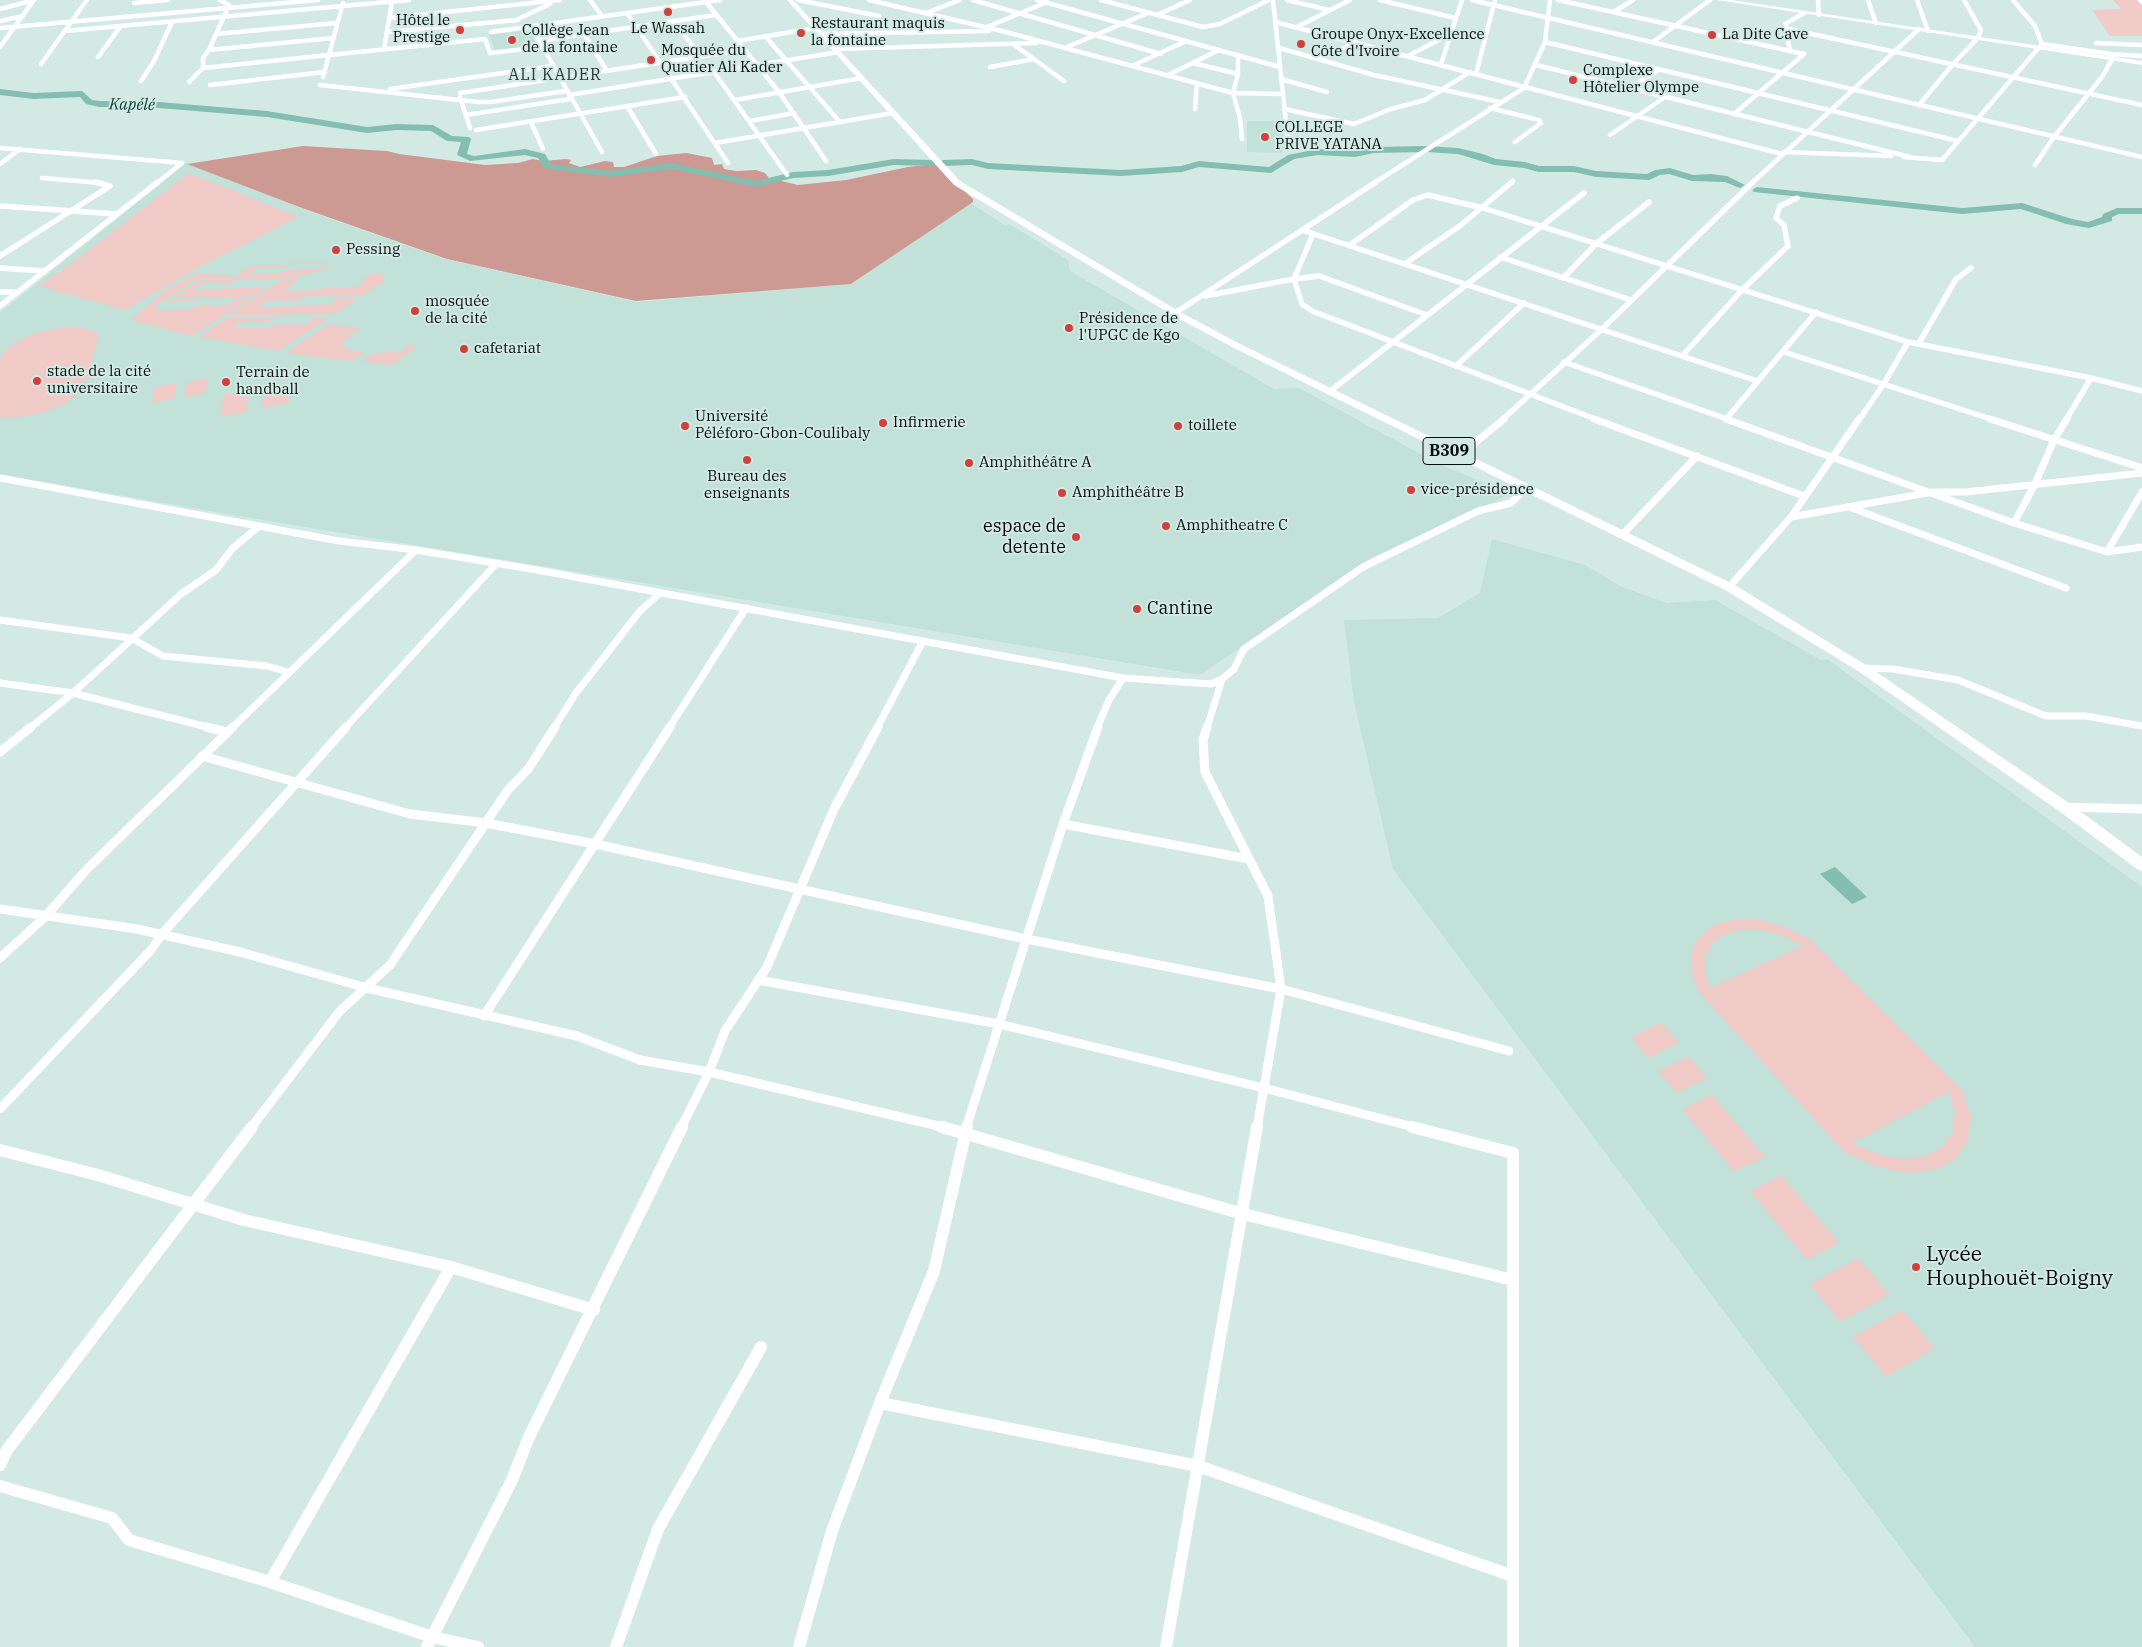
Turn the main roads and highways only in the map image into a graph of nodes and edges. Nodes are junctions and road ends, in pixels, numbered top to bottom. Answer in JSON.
{"nodes":[{"id":1,"x":1720,"y":0,"type":"edge"},
{"id":2,"x":795,"y":1,"type":"edge"},
{"id":3,"x":2142,"y":63,"type":"edge"},
{"id":4,"x":2142,"y":865,"type":"edge"}],
"edges":[{"from":1,"to":3,"type":"main road"},
{"from":2,"to":4,"type":"main road","number":"B309"}]}
